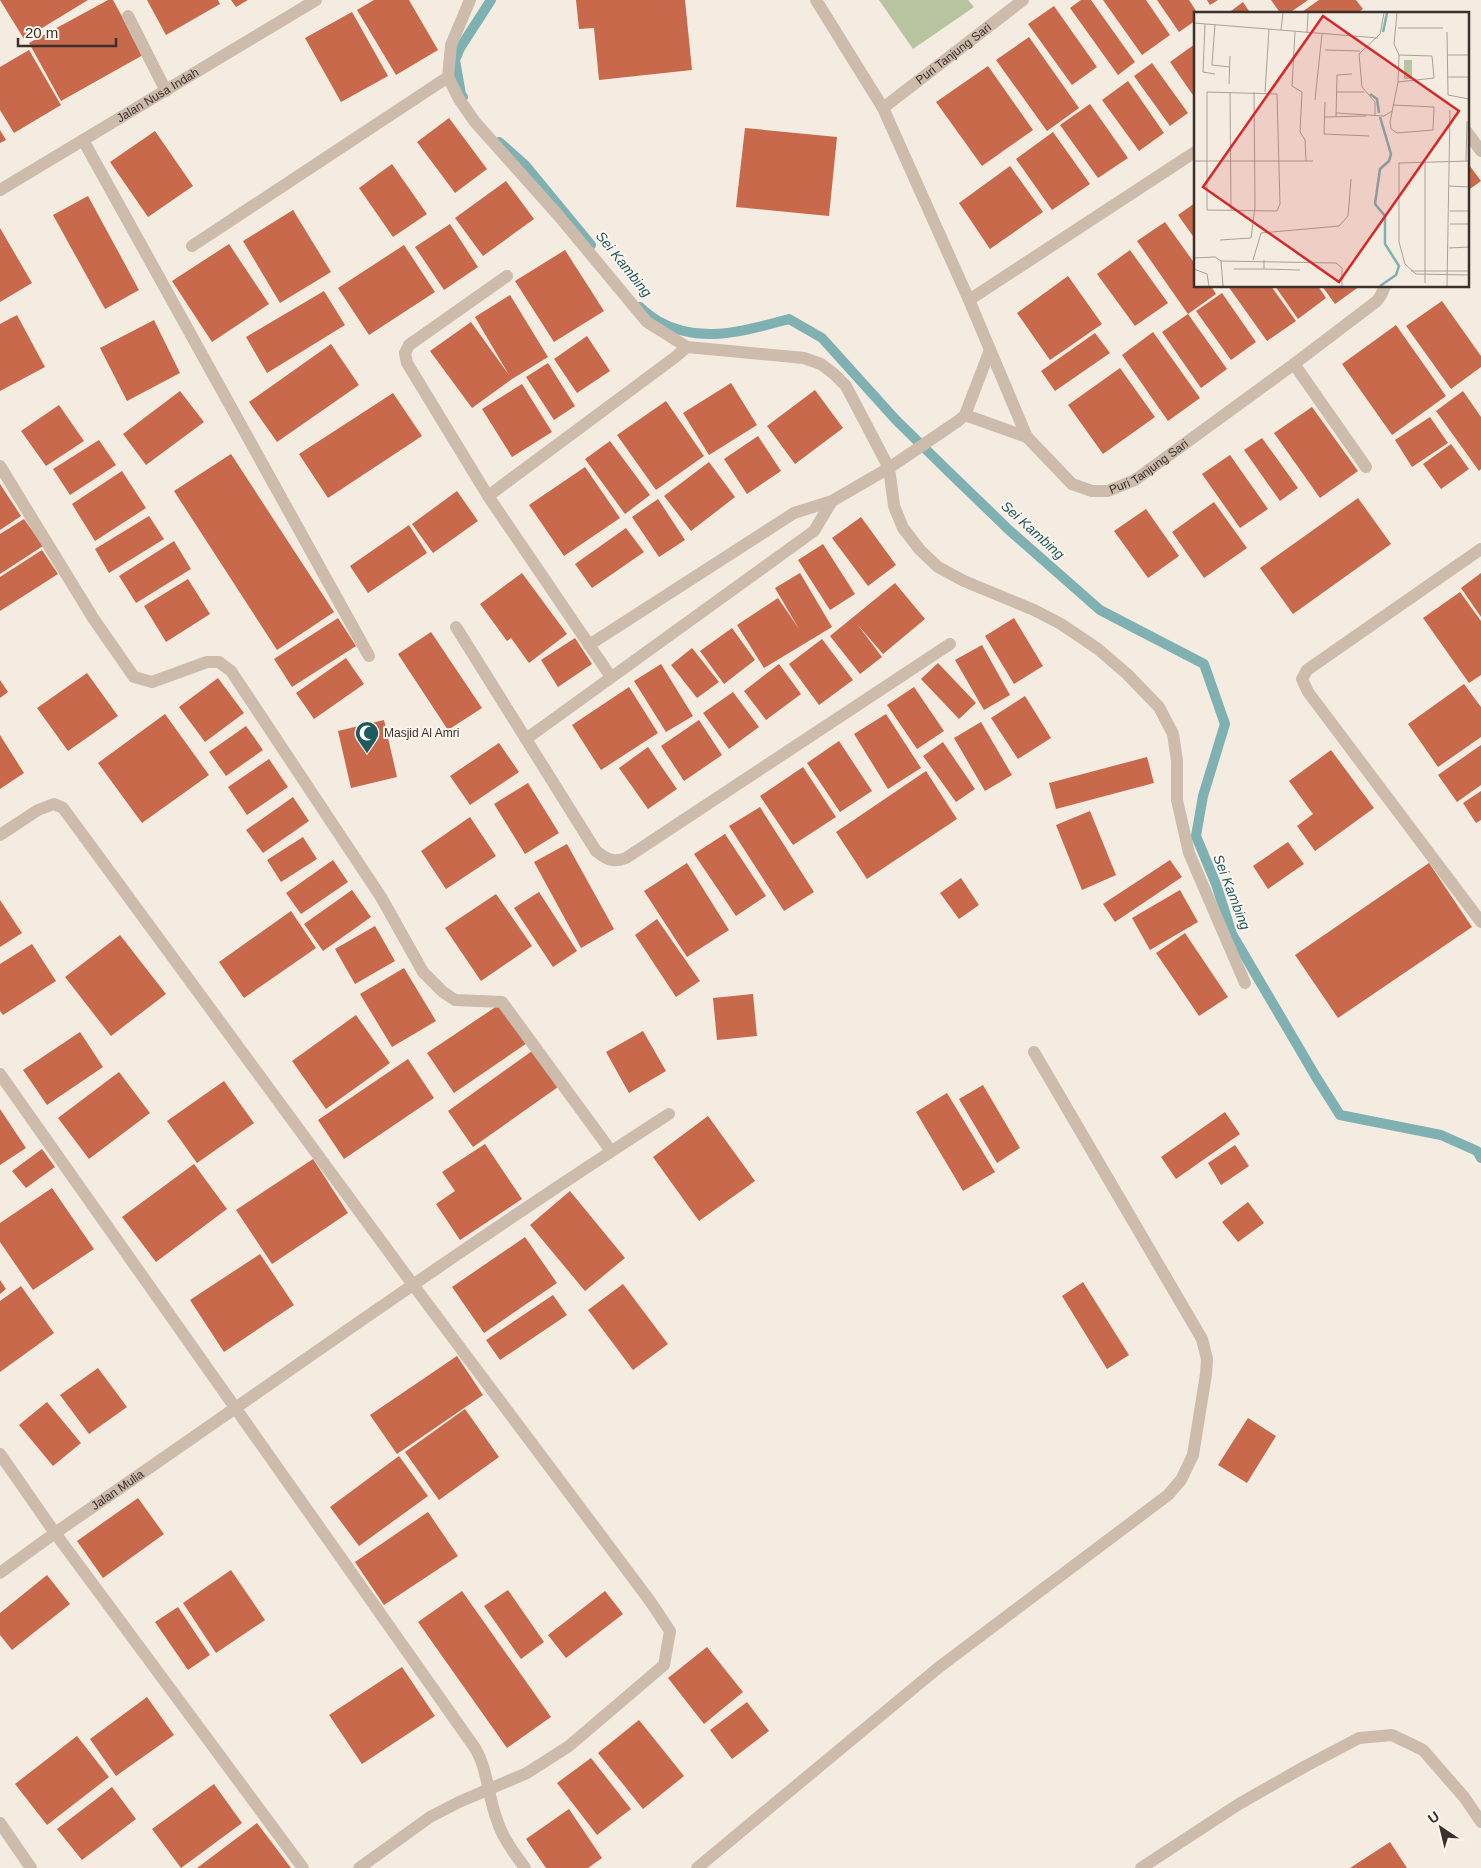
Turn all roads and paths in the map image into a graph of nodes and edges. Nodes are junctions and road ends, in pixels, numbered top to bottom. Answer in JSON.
{"nodes":[{"id":1,"x":316,"y":0,"type":"edge"},
{"id":2,"x":470,"y":0,"type":"edge"},
{"id":3,"x":816,"y":0,"type":"edge"},
{"id":4,"x":1023,"y":0,"type":"edge"},
{"id":5,"x":128,"y":16,"type":"dead end"},
{"id":6,"x":448,"y":77,"type":"junction"},
{"id":7,"x":166,"y":90,"type":"junction"},
{"id":8,"x":884,"y":108,"type":"junction"},
{"id":9,"x":1468,"y":133,"type":"edge"},
{"id":10,"x":82,"y":140,"type":"junction"},
{"id":11,"x":1481,"y":151,"type":"edge"},
{"id":12,"x":1194,"y":153,"type":"edge"},
{"id":13,"x":0,"y":190,"type":"edge"},
{"id":14,"x":192,"y":246,"type":"dead end"},
{"id":15,"x":506,"y":276,"type":"dead end"},
{"id":16,"x":1384,"y":288,"type":"edge"},
{"id":17,"x":969,"y":300,"type":"junction"},
{"id":18,"x":687,"y":347,"type":"junction"},
{"id":19,"x":990,"y":350,"type":"junction"},
{"id":20,"x":1294,"y":364,"type":"junction"},
{"id":21,"x":965,"y":414,"type":"junction"},
{"id":22,"x":1027,"y":437,"type":"junction"},
{"id":23,"x":0,"y":466,"type":"edge"},
{"id":24,"x":1366,"y":467,"type":"dead end"},
{"id":25,"x":889,"y":468,"type":"junction"},
{"id":26,"x":488,"y":496,"type":"junction"},
{"id":27,"x":832,"y":501,"type":"junction"},
{"id":28,"x":1481,"y":549,"type":"edge"},
{"id":29,"x":456,"y":627,"type":"dead end"},
{"id":30,"x":950,"y":644,"type":"dead end"},
{"id":31,"x":589,"y":645,"type":"junction"},
{"id":32,"x":370,"y":656,"type":"dead end"},
{"id":33,"x":611,"y":677,"type":"junction"},
{"id":34,"x":526,"y":739,"type":"junction"},
{"id":35,"x":0,"y":835,"type":"edge"},
{"id":36,"x":1481,"y":922,"type":"edge"},
{"id":37,"x":1245,"y":983,"type":"dead end"},
{"id":38,"x":1034,"y":1052,"type":"dead end"},
{"id":39,"x":0,"y":1074,"type":"edge"},
{"id":40,"x":669,"y":1114,"type":"dead end"},
{"id":41,"x":611,"y":1151,"type":"junction"},
{"id":42,"x":414,"y":1286,"type":"junction"},
{"id":43,"x":236,"y":1409,"type":"junction"},
{"id":44,"x":0,"y":1454,"type":"edge"},
{"id":45,"x":54,"y":1533,"type":"junction"},
{"id":46,"x":0,"y":1573,"type":"edge"},
{"id":47,"x":488,"y":1791,"type":"junction"},
{"id":48,"x":1481,"y":1822,"type":"edge"},
{"id":49,"x":0,"y":1823,"type":"edge"},
{"id":50,"x":31,"y":1868,"type":"edge"},
{"id":51,"x":303,"y":1868,"type":"edge"},
{"id":52,"x":360,"y":1868,"type":"edge"},
{"id":53,"x":525,"y":1868,"type":"edge"},
{"id":54,"x":697,"y":1868,"type":"edge"},
{"id":55,"x":1141,"y":1868,"type":"edge"}],
"edges":[{"from":1,"to":7,"type":"street","name":"Jalan Nusa Indah"},
{"from":2,"to":6,"type":"street"},
{"from":3,"to":8,"type":"street","name":"Puri Tanjung Sari"},
{"from":4,"to":8,"type":"street","name":"Puri Tanjung Sari"},
{"from":5,"to":7,"type":"street"},
{"from":6,"to":14,"type":"street"},
{"from":6,"to":18,"type":"street"},
{"from":7,"to":10,"type":"street","name":"Jalan Nusa Indah"},
{"from":8,"to":17,"type":"street","name":"Puri Tanjung Sari"},
{"from":9,"to":11,"type":"street"},
{"from":10,"to":13,"type":"street","name":"Jalan Nusa Indah"},
{"from":10,"to":32,"type":"street"},
{"from":12,"to":17,"type":"street"},
{"from":15,"to":26,"type":"street"},
{"from":16,"to":20,"type":"street","name":"Puri Tanjung Sari"},
{"from":17,"to":19,"type":"street","name":"Puri Tanjung Sari"},
{"from":18,"to":25,"type":"street"},
{"from":18,"to":26,"type":"street"},
{"from":19,"to":21,"type":"street"},
{"from":19,"to":22,"type":"street","name":"Puri Tanjung Sari"},
{"from":20,"to":22,"type":"street","name":"Puri Tanjung Sari"},
{"from":20,"to":24,"type":"street"},
{"from":21,"to":22,"type":"street"},
{"from":21,"to":25,"type":"street"},
{"from":23,"to":41,"type":"street"},
{"from":25,"to":27,"type":"street"},
{"from":25,"to":37,"type":"street"},
{"from":26,"to":31,"type":"street"},
{"from":27,"to":31,"type":"street"},
{"from":27,"to":33,"type":"street"},
{"from":28,"to":36,"type":"street"},
{"from":29,"to":34,"type":"street"},
{"from":30,"to":34,"type":"street"},
{"from":31,"to":33,"type":"street"},
{"from":33,"to":34,"type":"street"},
{"from":35,"to":42,"type":"street"},
{"from":38,"to":54,"type":"street"},
{"from":39,"to":43,"type":"street"},
{"from":40,"to":41,"type":"street","name":"Jalan Mulia"},
{"from":41,"to":42,"type":"street","name":"Jalan Mulia"},
{"from":42,"to":43,"type":"street","name":"Jalan Mulia"},
{"from":42,"to":47,"type":"street"},
{"from":43,"to":45,"type":"street","name":"Jalan Mulia"},
{"from":43,"to":47,"type":"street"},
{"from":44,"to":45,"type":"street"},
{"from":45,"to":46,"type":"street","name":"Jalan Mulia"},
{"from":45,"to":51,"type":"street"},
{"from":47,"to":52,"type":"street"},
{"from":47,"to":53,"type":"street"},
{"from":48,"to":55,"type":"street"},
{"from":49,"to":50,"type":"street"}]}
